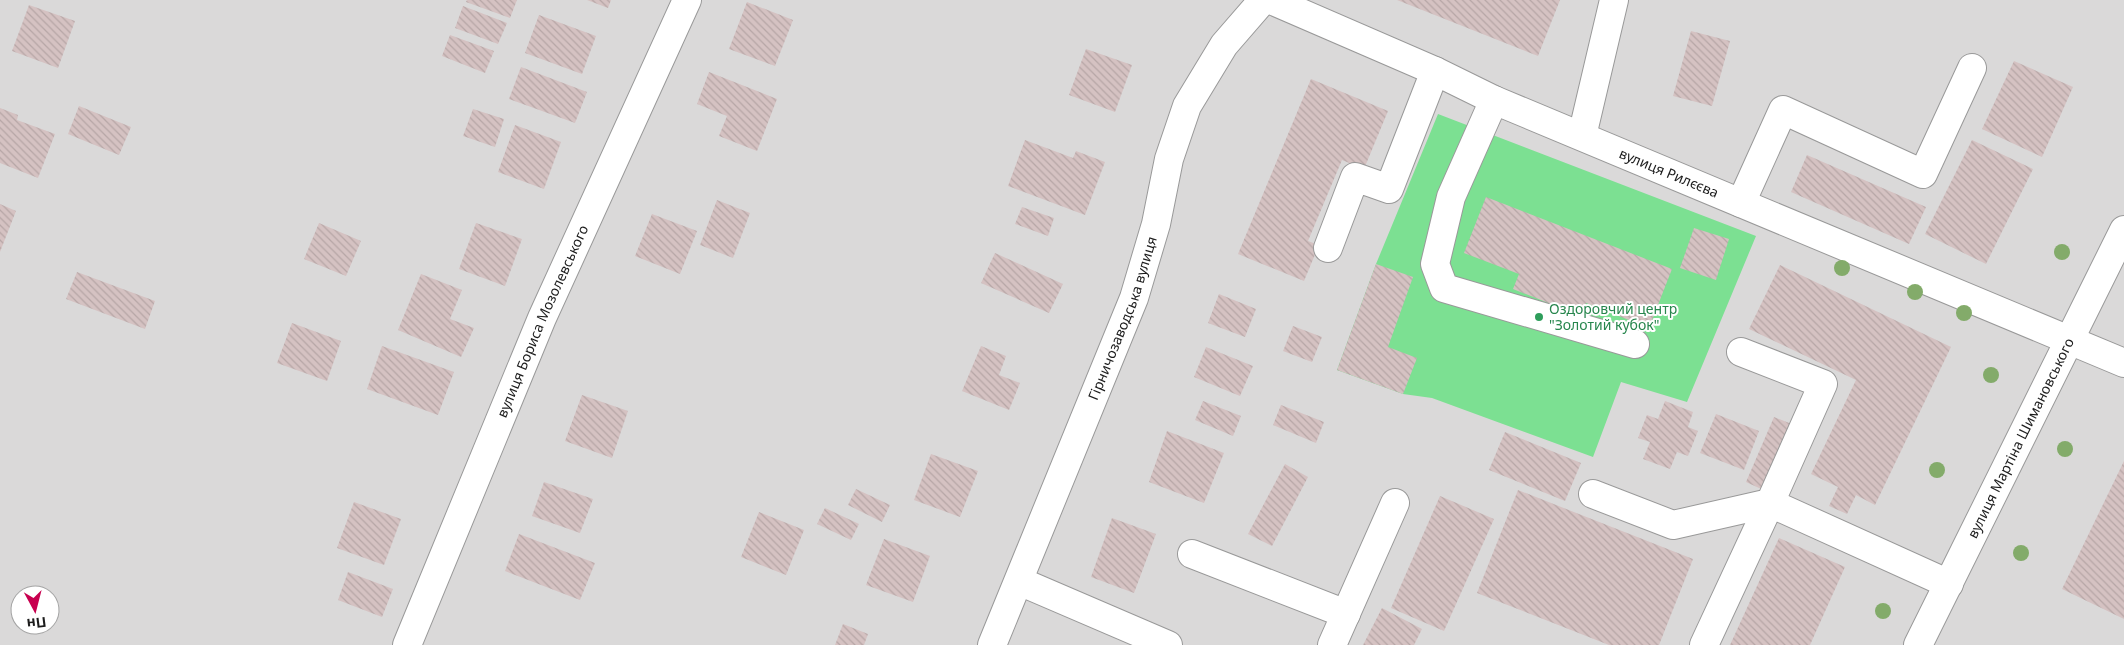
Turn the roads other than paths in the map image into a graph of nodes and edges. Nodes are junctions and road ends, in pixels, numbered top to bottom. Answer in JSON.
{"nodes":[{"id":1,"x":687,"y":0,"type":"edge"},
{"id":2,"x":1263,"y":0,"type":"edge"},
{"id":3,"x":1271,"y":0,"type":"edge"},
{"id":4,"x":1614,"y":0,"type":"edge"},
{"id":5,"x":1972,"y":68,"type":"dead end"},
{"id":6,"x":1435,"y":71,"type":"junction"},
{"id":7,"x":1494,"y":100,"type":"junction"},
{"id":8,"x":1582,"y":136,"type":"junction"},
{"id":9,"x":1741,"y":203,"type":"junction"},
{"id":10,"x":2124,"y":230,"type":"edge"},
{"id":11,"x":1328,"y":248,"type":"dead end"},
{"id":12,"x":2070,"y":339,"type":"junction"},
{"id":13,"x":1635,"y":344,"type":"dead end"},
{"id":14,"x":1741,"y":352,"type":"dead end"},
{"id":15,"x":2124,"y":363,"type":"edge"},
{"id":16,"x":1593,"y":494,"type":"dead end"},
{"id":17,"x":1395,"y":503,"type":"dead end"},
{"id":18,"x":1770,"y":503,"type":"junction"},
{"id":19,"x":1192,"y":554,"type":"dead end"},
{"id":20,"x":1019,"y":580,"type":"junction"},
{"id":21,"x":1949,"y":584,"type":"junction"},
{"id":22,"x":1346,"y":614,"type":"junction"},
{"id":23,"x":407,"y":645,"type":"edge"},
{"id":24,"x":992,"y":645,"type":"edge"},
{"id":25,"x":1168,"y":645,"type":"edge"},
{"id":26,"x":1332,"y":645,"type":"edge"},
{"id":27,"x":1704,"y":645,"type":"edge"},
{"id":28,"x":1918,"y":645,"type":"edge"}],
"edges":[{"from":1,"to":23,"type":"street","name":"вулиця Бориса Мозолевського"},
{"from":2,"to":20,"type":"street","name":"Гірничозаводська вулиця"},
{"from":3,"to":6,"type":"street","name":"вулиця Рилєєва"},
{"from":4,"to":8,"type":"street"},
{"from":5,"to":9,"type":"street"},
{"from":6,"to":7,"type":"street","name":"вулиця Рилєєва"},
{"from":6,"to":11,"type":"street"},
{"from":7,"to":8,"type":"street","name":"вулиця Рилєєва"},
{"from":7,"to":13,"type":"street"},
{"from":8,"to":9,"type":"street","name":"вулиця Рилєєва"},
{"from":9,"to":12,"type":"street","name":"вулиця Рилєєва"},
{"from":10,"to":12,"type":"street","name":"вулиця Мартіна Шимановського"},
{"from":12,"to":15,"type":"street","name":"вулиця Рилєєва"},
{"from":12,"to":21,"type":"street","name":"вулиця Мартіна Шимановського"},
{"from":14,"to":18,"type":"street"},
{"from":16,"to":18,"type":"street"},
{"from":17,"to":22,"type":"street"},
{"from":18,"to":21,"type":"street"},
{"from":18,"to":27,"type":"street"},
{"from":19,"to":22,"type":"street"},
{"from":20,"to":24,"type":"street","name":"Гірничозаводська вулиця"},
{"from":20,"to":25,"type":"street"},
{"from":21,"to":28,"type":"street","name":"вулиця Мартіна Шимановського"},
{"from":22,"to":26,"type":"street"}]}
